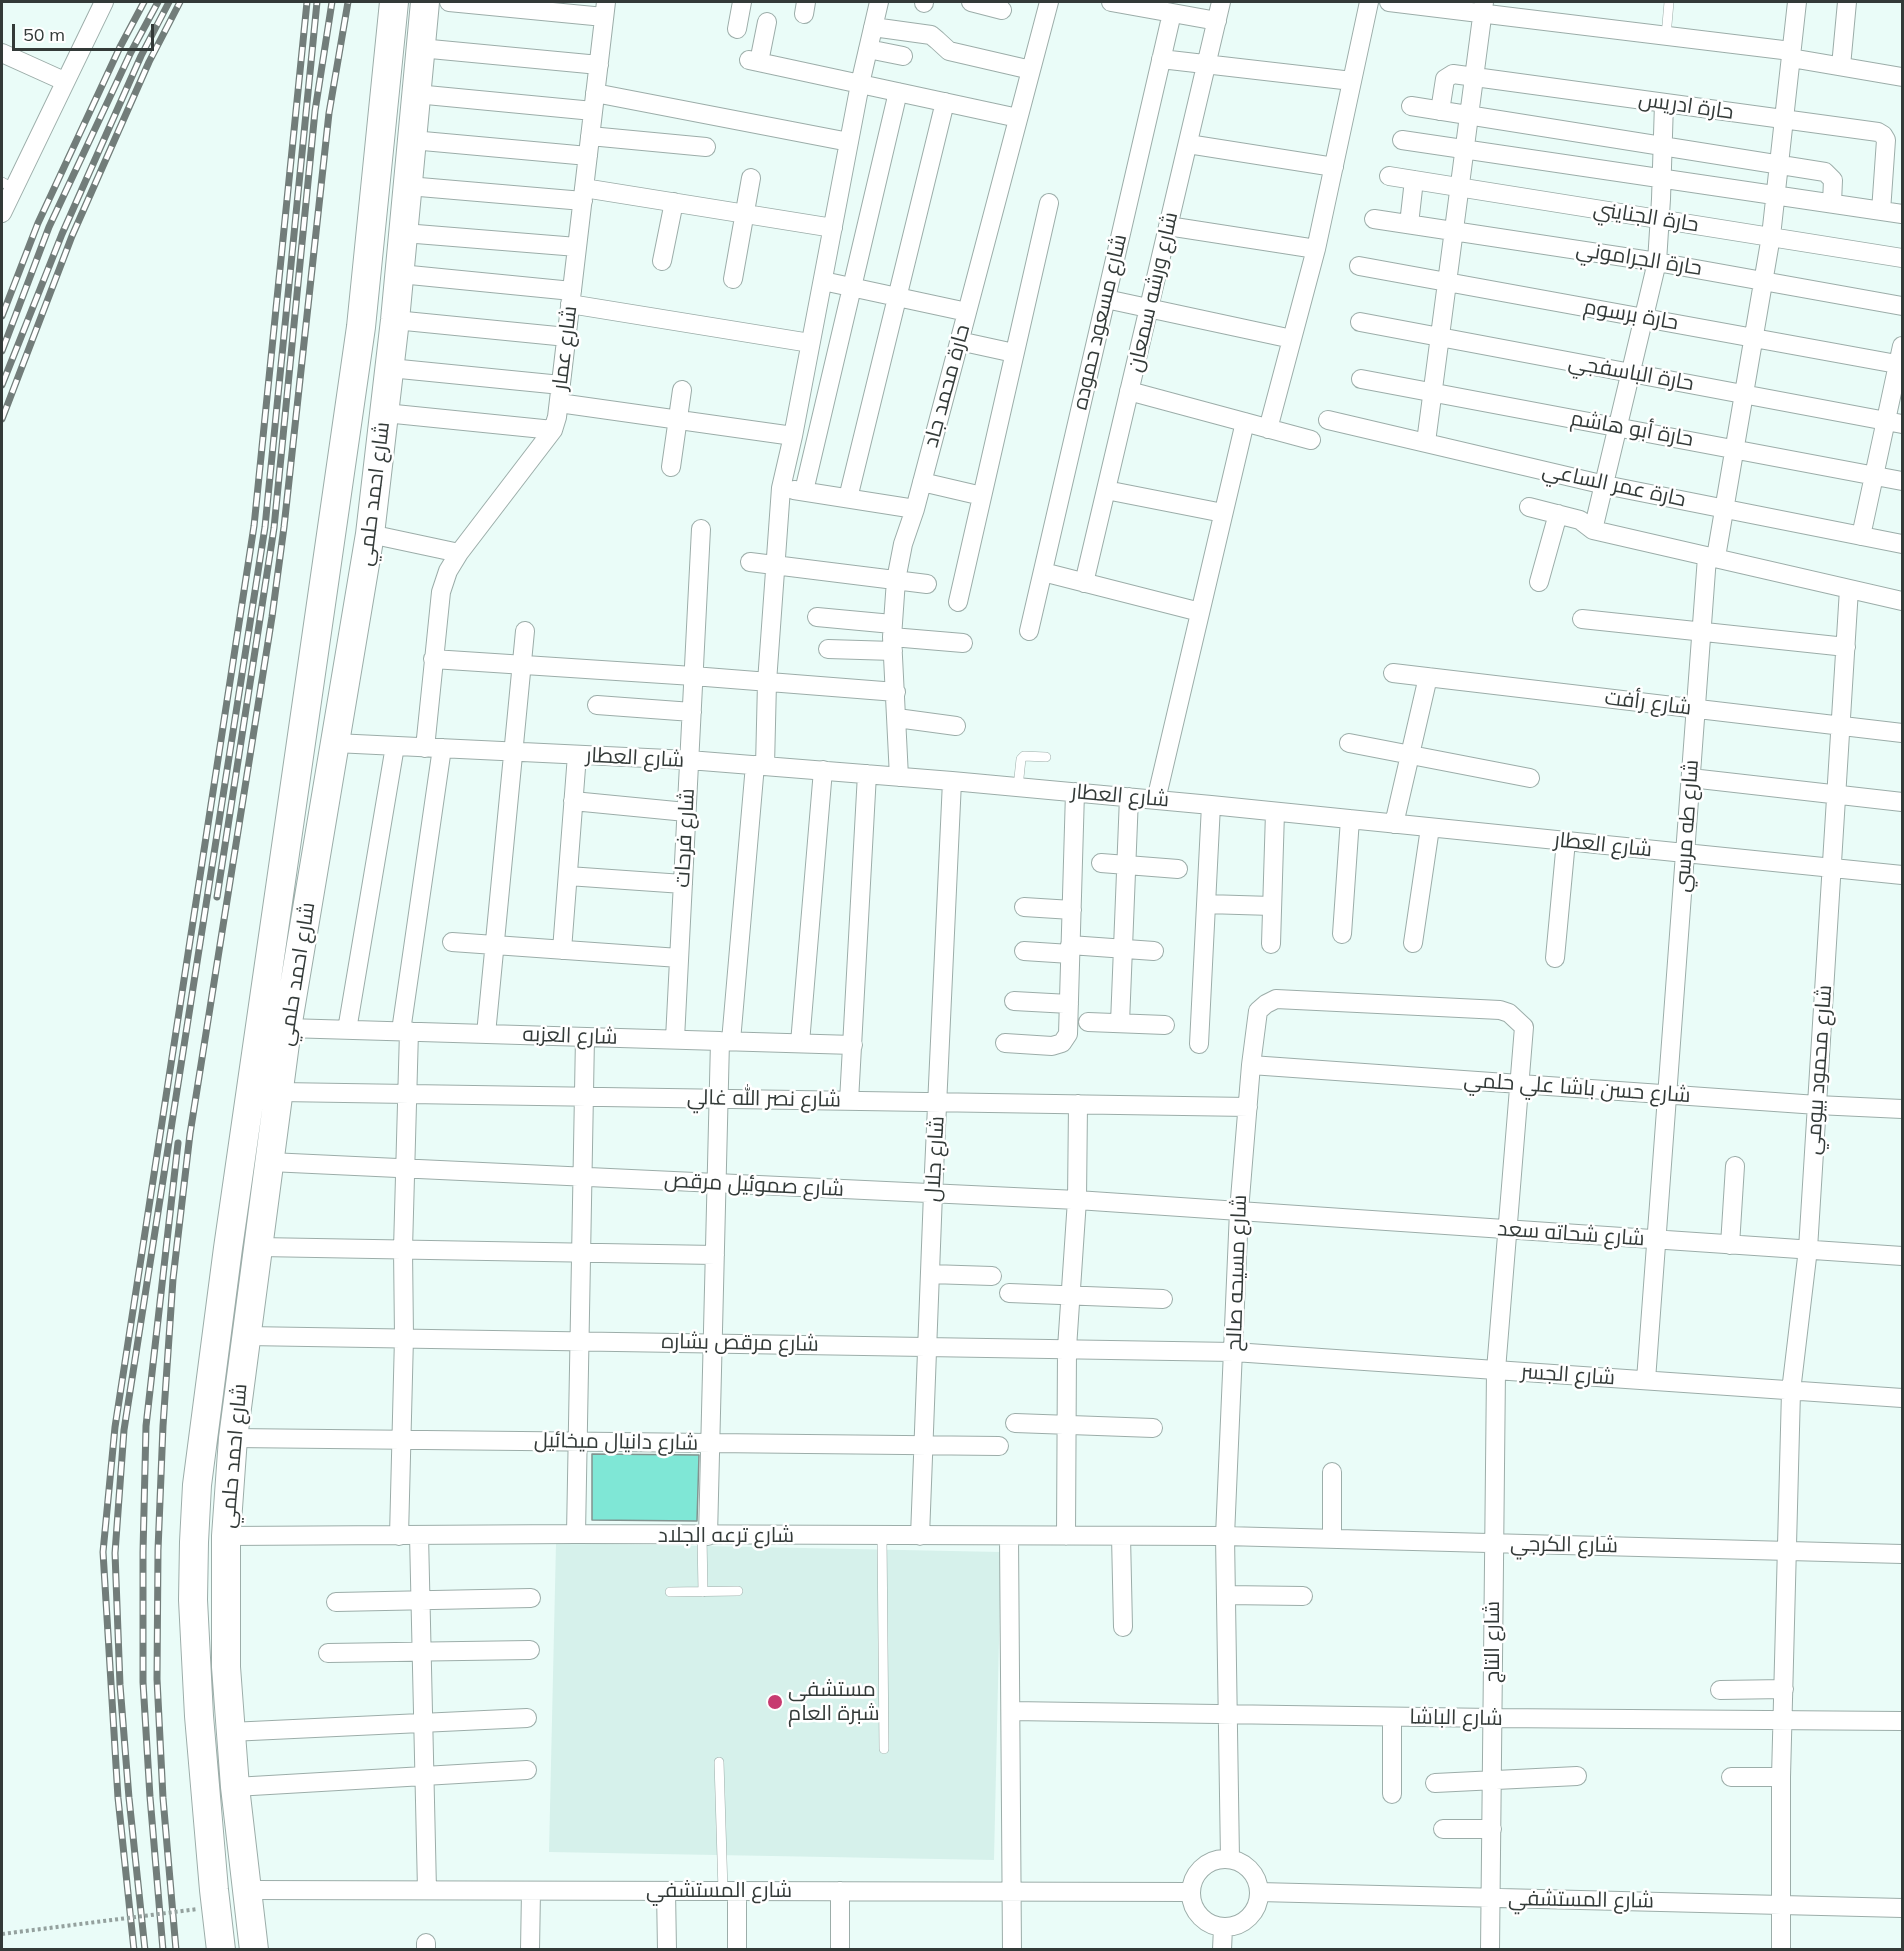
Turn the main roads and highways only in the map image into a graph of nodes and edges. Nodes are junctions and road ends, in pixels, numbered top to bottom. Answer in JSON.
{"nodes":[{"id":1,"x":394,"y":2,"type":"edge"},
{"id":2,"x":425,"y":2,"type":"edge"},
{"id":3,"x":395,"y":325,"type":"junction"},
{"id":4,"x":361,"y":327,"type":"junction"},
{"id":5,"x":221,"y":1950,"type":"edge"},
{"id":6,"x":254,"y":1950,"type":"edge"}],
"edges":[{"from":1,"to":4,"type":"main road","name":"شارع احمد حلمي"},
{"from":2,"to":3,"type":"main road","name":"شارع احمد حلمي"},
{"from":3,"to":4,"type":"main road"},
{"from":3,"to":6,"type":"main road","name":"شارع احمد حلمي"},
{"from":4,"to":5,"type":"main road","name":"شارع احمد حلمي"}]}
